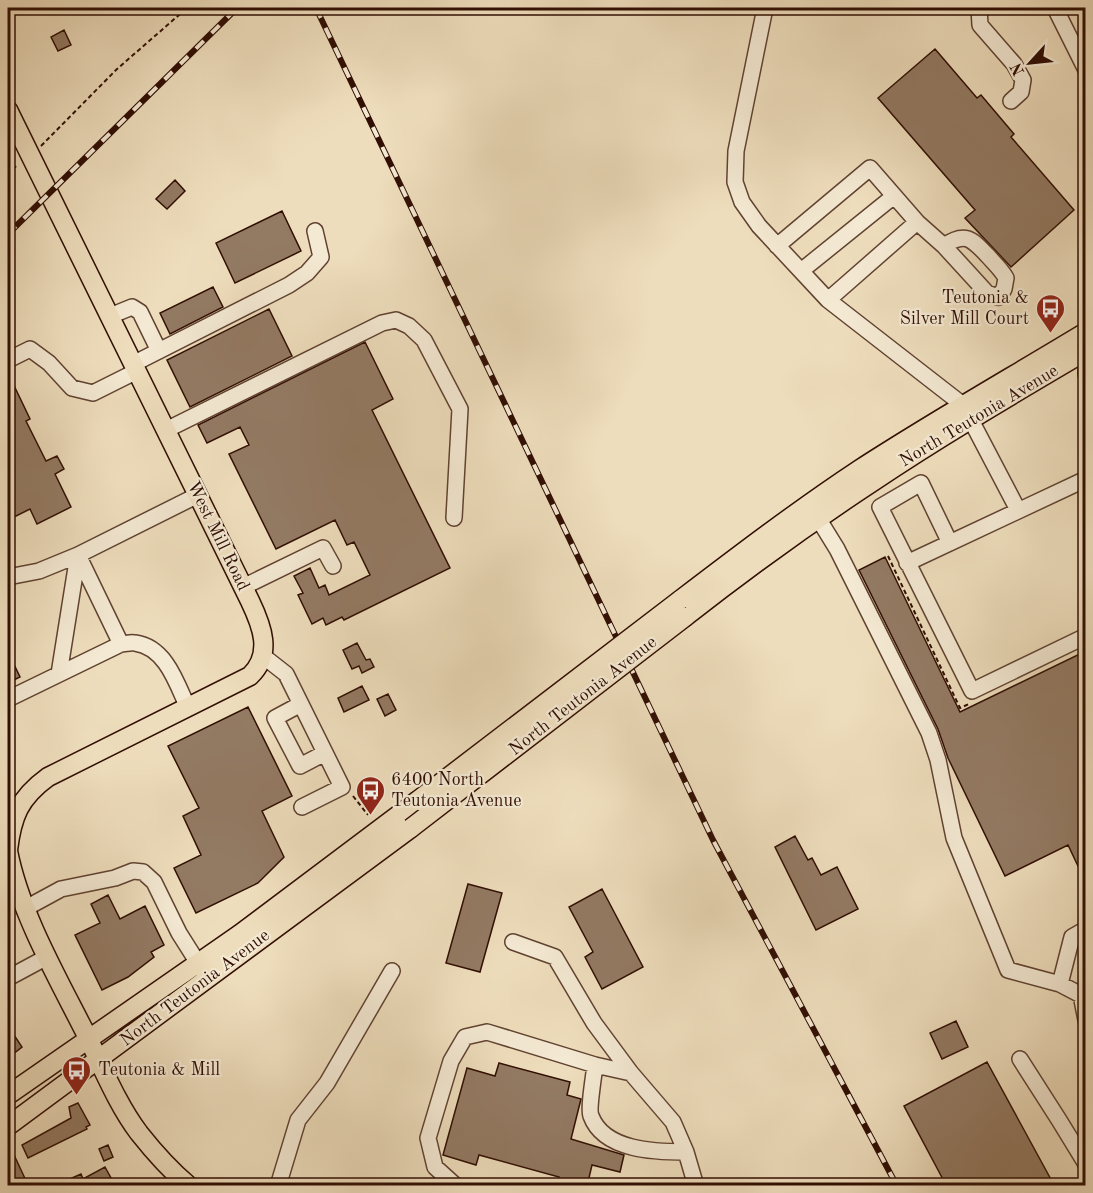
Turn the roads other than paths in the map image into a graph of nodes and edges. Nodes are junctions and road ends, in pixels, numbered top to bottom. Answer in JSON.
{"nodes":[{"id":1,"x":765,"y":8,"type":"edge"},
{"id":2,"x":979,"y":8,"type":"edge"},
{"id":3,"x":1055,"y":8,"type":"edge"},
{"id":4,"x":1086,"y":70,"type":"edge"},
{"id":5,"x":1011,"y":101,"type":"dead end"},
{"id":6,"x":8,"y":113,"type":"edge"},
{"id":7,"x":894,"y":196,"type":"junction"},
{"id":8,"x":917,"y":222,"type":"junction"},
{"id":9,"x":315,"y":231,"type":"dead end"},
{"id":10,"x":777,"y":246,"type":"junction"},
{"id":11,"x":944,"y":246,"type":"junction"},
{"id":12,"x":801,"y":271,"type":"junction"},
{"id":13,"x":828,"y":300,"type":"junction"},
{"id":14,"x":110,"y":316,"type":"junction"},
{"id":15,"x":1085,"y":340,"type":"edge"},
{"id":16,"x":159,"y":351,"type":"junction"},
{"id":17,"x":8,"y":360,"type":"edge"},
{"id":18,"x":135,"y":368,"type":"junction"},
{"id":19,"x":1086,"y":370,"type":"edge"},
{"id":20,"x":1086,"y":375,"type":"edge"},
{"id":21,"x":966,"y":413,"type":"junction"},
{"id":22,"x":166,"y":430,"type":"junction"},
{"id":23,"x":1086,"y":479,"type":"edge"},
{"id":24,"x":198,"y":495,"type":"junction"},
{"id":25,"x":1018,"y":510,"type":"junction"},
{"id":26,"x":814,"y":511,"type":"junction"},
{"id":27,"x":454,"y":518,"type":"dead end"},
{"id":28,"x":950,"y":543,"type":"junction"},
{"id":29,"x":78,"y":555,"type":"junction"},
{"id":30,"x":907,"y":563,"type":"junction"},
{"id":31,"x":333,"y":566,"type":"dead end"},
{"id":32,"x":8,"y":577,"type":"edge"},
{"id":33,"x":243,"y":587,"type":"junction"},
{"id":34,"x":683,"y":609,"type":"junction"},
{"id":35,"x":1086,"y":636,"type":"edge"},
{"id":36,"x":121,"y":644,"type":"junction"},
{"id":37,"x":263,"y":656,"type":"junction"},
{"id":38,"x":59,"y":674,"type":"junction"},
{"id":39,"x":8,"y":699,"type":"edge"},
{"id":40,"x":301,"y":704,"type":"junction"},
{"id":41,"x":188,"y":708,"type":"junction"},
{"id":42,"x":325,"y":753,"type":"junction"},
{"id":43,"x":302,"y":807,"type":"dead end"},
{"id":44,"x":8,"y":850,"type":"edge"},
{"id":45,"x":26,"y":908,"type":"junction"},
{"id":46,"x":1086,"y":929,"type":"edge"},
{"id":47,"x":513,"y":942,"type":"dead end"},
{"id":48,"x":47,"y":957,"type":"junction"},
{"id":49,"x":203,"y":971,"type":"junction"},
{"id":50,"x":392,"y":971,"type":"dead end"},
{"id":51,"x":8,"y":978,"type":"edge"},
{"id":52,"x":1060,"y":984,"type":"junction"},
{"id":53,"x":1083,"y":994,"type":"edge"},
{"id":54,"x":1086,"y":1020,"type":"edge"},
{"id":55,"x":88,"y":1038,"type":"junction"},
{"id":56,"x":1020,"y":1059,"type":"dead end"},
{"id":57,"x":98,"y":1060,"type":"junction"},
{"id":58,"x":595,"y":1065,"type":"junction"},
{"id":59,"x":631,"y":1073,"type":"junction"},
{"id":60,"x":8,"y":1095,"type":"edge"},
{"id":61,"x":8,"y":1126,"type":"edge"},
{"id":62,"x":686,"y":1152,"type":"junction"},
{"id":63,"x":1086,"y":1164,"type":"edge"},
{"id":64,"x":189,"y":1185,"type":"edge"},
{"id":65,"x":278,"y":1185,"type":"edge"},
{"id":66,"x":456,"y":1185,"type":"edge"},
{"id":67,"x":696,"y":1185,"type":"edge"}],
"edges":[{"from":1,"to":10,"type":"street"},
{"from":2,"to":5,"type":"street"},
{"from":3,"to":4,"type":"street"},
{"from":6,"to":14,"type":"main road","name":"West Mill Road"},
{"from":7,"to":8,"type":"street"},
{"from":7,"to":10,"type":"street"},
{"from":7,"to":12,"type":"street"},
{"from":8,"to":11,"type":"street"},
{"from":8,"to":13,"type":"street"},
{"from":9,"to":16,"type":"street"},
{"from":10,"to":12,"type":"street"},
{"from":11,"to":11,"type":"street"},
{"from":12,"to":13,"type":"street"},
{"from":13,"to":21,"type":"street"},
{"from":14,"to":16,"type":"street"},
{"from":14,"to":18,"type":"main road","name":"West Mill Road"},
{"from":15,"to":21,"type":"main road","name":"North Teutonia Avenue"},
{"from":16,"to":18,"type":"street"},
{"from":17,"to":18,"type":"street"},
{"from":18,"to":22,"type":"main road","name":"West Mill Road"},
{"from":19,"to":20,"type":"street"},
{"from":21,"to":25,"type":"street"},
{"from":21,"to":26,"type":"main road","name":"North Teutonia Avenue"},
{"from":22,"to":24,"type":"main road","name":"West Mill Road"},
{"from":22,"to":27,"type":"street"},
{"from":23,"to":25,"type":"street"},
{"from":24,"to":29,"type":"street"},
{"from":24,"to":33,"type":"main road","name":"West Mill Road"},
{"from":25,"to":28,"type":"street"},
{"from":26,"to":34,"type":"main road","name":"North Teutonia Avenue"},
{"from":26,"to":52,"type":"street"},
{"from":28,"to":30,"type":"street"},
{"from":28,"to":30,"type":"street"},
{"from":29,"to":32,"type":"street"},
{"from":29,"to":36,"type":"street"},
{"from":29,"to":38,"type":"street"},
{"from":30,"to":35,"type":"street"},
{"from":31,"to":33,"type":"street"},
{"from":33,"to":37,"type":"main road","name":"West Mill Road"},
{"from":34,"to":49,"type":"main road","name":"North Teutonia Avenue","bridge":true},
{"from":34,"to":49,"type":"main road","name":"North Teutonia Avenue","bridge":true},
{"from":36,"to":38,"type":"street"},
{"from":36,"to":41,"type":"street"},
{"from":37,"to":40,"type":"street"},
{"from":37,"to":41,"type":"main road"},
{"from":38,"to":39,"type":"street"},
{"from":40,"to":42,"type":"street"},
{"from":40,"to":42,"type":"street"},
{"from":41,"to":44,"type":"main road"},
{"from":42,"to":43,"type":"street"},
{"from":44,"to":45,"type":"main road"},
{"from":45,"to":48,"type":"main road"},
{"from":45,"to":49,"type":"street"},
{"from":46,"to":52,"type":"street"},
{"from":47,"to":59,"type":"street"},
{"from":48,"to":51,"type":"street"},
{"from":48,"to":55,"type":"main road"},
{"from":49,"to":55,"type":"main road","name":"North Teutonia Avenue"},
{"from":49,"to":57,"type":"main road","name":"North Teutonia Avenue"},
{"from":50,"to":65,"type":"street"},
{"from":52,"to":53,"type":"street"},
{"from":53,"to":54,"type":"street"},
{"from":55,"to":57,"type":"main road"},
{"from":55,"to":60,"type":"main road","name":"North Teutonia Avenue"},
{"from":56,"to":63,"type":"street"},
{"from":57,"to":61,"type":"main road","name":"North Teutonia Avenue"},
{"from":57,"to":64,"type":"main road"},
{"from":58,"to":59,"type":"street"},
{"from":58,"to":62,"type":"street"},
{"from":58,"to":66,"type":"street"},
{"from":59,"to":62,"type":"street"},
{"from":62,"to":67,"type":"street"}]}
